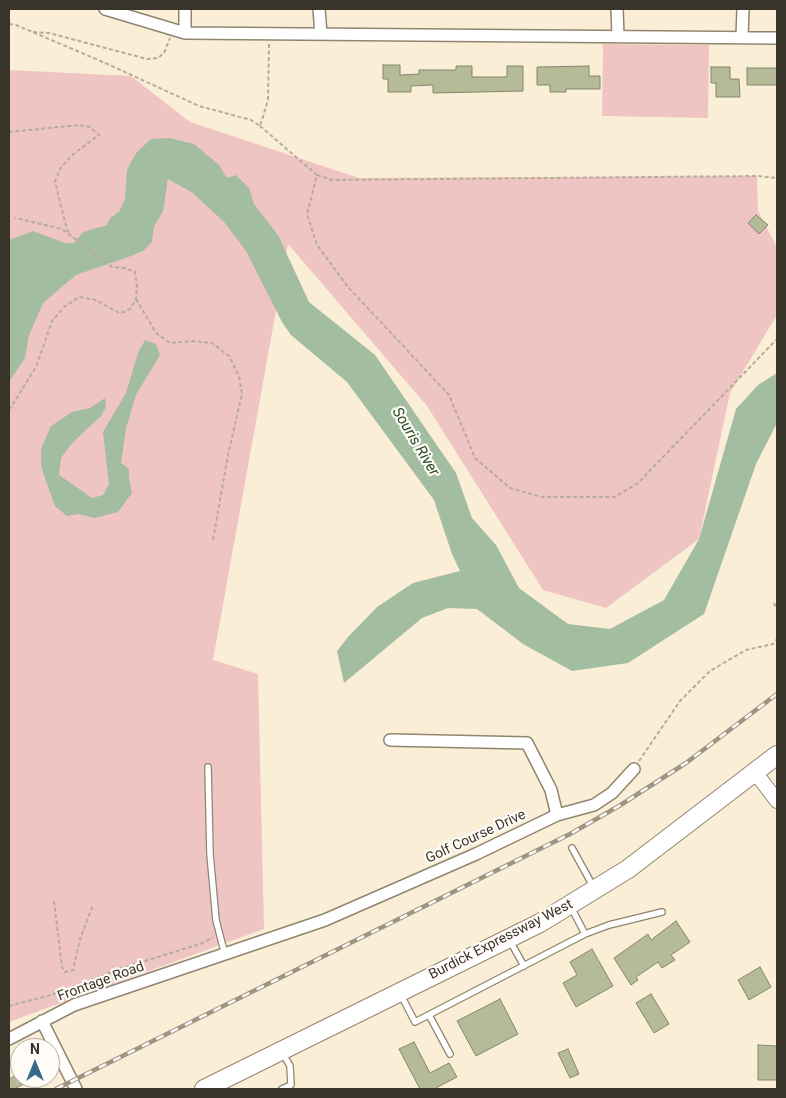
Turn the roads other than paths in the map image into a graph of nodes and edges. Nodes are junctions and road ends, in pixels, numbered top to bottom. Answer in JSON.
{"nodes":[{"id":1,"x":105,"y":9,"type":"edge"},
{"id":2,"x":185,"y":9,"type":"edge"},
{"id":3,"x":319,"y":9,"type":"edge"},
{"id":4,"x":618,"y":9,"type":"edge"},
{"id":5,"x":743,"y":9,"type":"edge"},
{"id":6,"x":185,"y":33,"type":"junction"},
{"id":7,"x":321,"y":34,"type":"junction"},
{"id":8,"x":618,"y":36,"type":"junction"},
{"id":9,"x":742,"y":38,"type":"junction"},
{"id":10,"x":777,"y":38,"type":"edge"},
{"id":11,"x":390,"y":740,"type":"dead end"},
{"id":12,"x":777,"y":755,"type":"edge"},
{"id":13,"x":208,"y":767,"type":"dead end"},
{"id":14,"x":634,"y":769,"type":"road end"},
{"id":15,"x":755,"y":772,"type":"junction"},
{"id":16,"x":777,"y":801,"type":"edge"},
{"id":17,"x":557,"y":815,"type":"junction"},
{"id":18,"x":572,"y":848,"type":"dead end"},
{"id":19,"x":596,"y":891,"type":"junction"},
{"id":20,"x":570,"y":906,"type":"junction"},
{"id":21,"x":662,"y":912,"type":"dead end"},
{"id":22,"x":585,"y":934,"type":"junction"},
{"id":23,"x":509,"y":939,"type":"junction"},
{"id":24,"x":225,"y":955,"type":"junction"},
{"id":25,"x":206,"y":961,"type":"joint"},
{"id":26,"x":524,"y":966,"type":"junction"},
{"id":27,"x":399,"y":992,"type":"junction"},
{"id":28,"x":429,"y":1015,"type":"junction"},
{"id":29,"x":42,"y":1021,"type":"junction"},
{"id":30,"x":9,"y":1039,"type":"edge"},
{"id":31,"x":282,"y":1050,"type":"junction"},
{"id":32,"x":450,"y":1054,"type":"dead end"},
{"id":33,"x":76,"y":1089,"type":"edge"},
{"id":34,"x":204,"y":1089,"type":"edge"},
{"id":35,"x":282,"y":1089,"type":"edge"}],
"edges":[{"from":1,"to":6,"type":"street"},
{"from":2,"to":6,"type":"street"},
{"from":3,"to":7,"type":"street"},
{"from":4,"to":8,"type":"street"},
{"from":5,"to":9,"type":"street"},
{"from":6,"to":7,"type":"street"},
{"from":7,"to":8,"type":"street"},
{"from":8,"to":9,"type":"street"},
{"from":9,"to":10,"type":"street"},
{"from":11,"to":17,"type":"street"},
{"from":12,"to":15,"type":"main road","name":"Burdick Expressway West"},
{"from":13,"to":24,"type":"lane"},
{"from":14,"to":17,"type":"street","name":"Golf Course Drive"},
{"from":15,"to":16,"type":"street"},
{"from":15,"to":19,"type":"main road","name":"Burdick Expressway West"},
{"from":17,"to":24,"type":"street","name":"Golf Course Drive"},
{"from":18,"to":19,"type":"lane"},
{"from":19,"to":20,"type":"main road","name":"Burdick Expressway West"},
{"from":20,"to":22,"type":"lane"},
{"from":20,"to":23,"type":"main road","name":"Burdick Expressway West"},
{"from":21,"to":22,"type":"lane"},
{"from":22,"to":26,"type":"lane"},
{"from":23,"to":26,"type":"lane"},
{"from":23,"to":27,"type":"main road","name":"Burdick Expressway West"},
{"from":24,"to":25,"type":"street","name":"Golf Course Drive"},
{"from":25,"to":29,"type":"street","name":"Frontage Road"},
{"from":26,"to":28,"type":"lane"},
{"from":27,"to":28,"type":"lane"},
{"from":27,"to":31,"type":"main road","name":"Burdick Expressway West"},
{"from":28,"to":32,"type":"lane"},
{"from":29,"to":30,"type":"street","name":"Frontage Road"},
{"from":29,"to":33,"type":"street"},
{"from":31,"to":34,"type":"main road","name":"Burdick Expressway West"},
{"from":31,"to":35,"type":"lane"}]}
